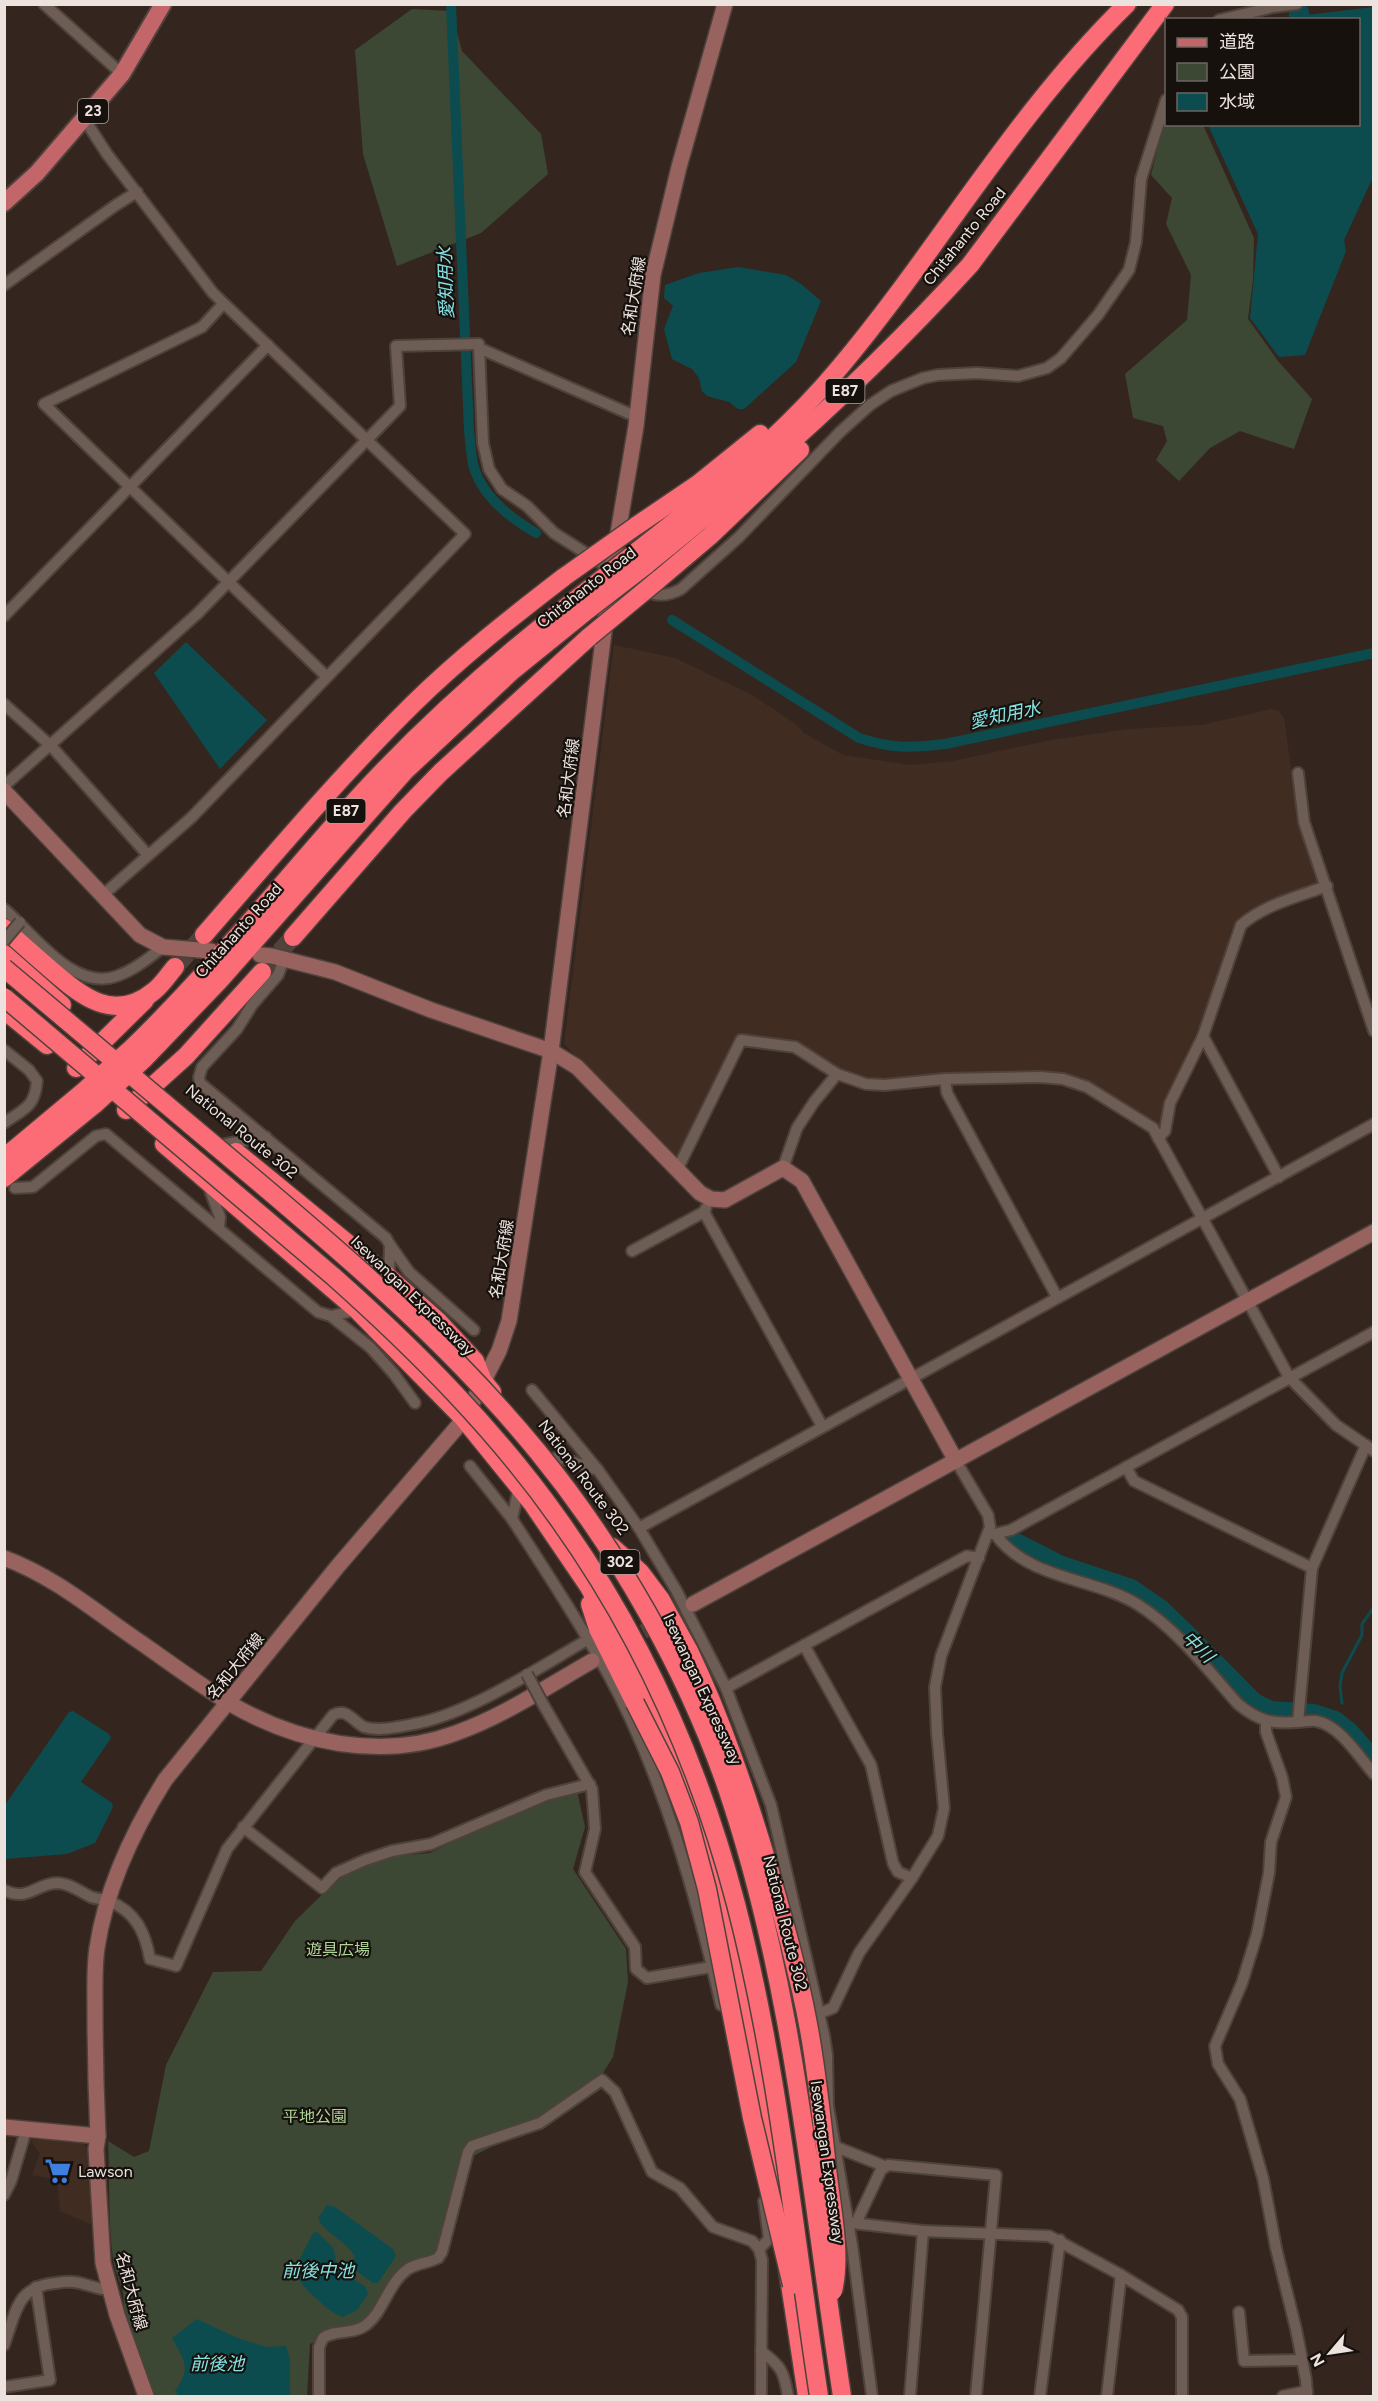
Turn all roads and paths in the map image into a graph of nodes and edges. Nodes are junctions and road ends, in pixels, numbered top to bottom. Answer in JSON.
{"nodes":[{"id":1,"x":44,"y":4,"type":"edge"},
{"id":2,"x":163,"y":4,"type":"edge"},
{"id":3,"x":724,"y":4,"type":"edge"},
{"id":4,"x":1126,"y":4,"type":"edge"},
{"id":5,"x":1165,"y":4,"type":"edge"},
{"id":6,"x":1297,"y":4,"type":"edge"},
{"id":7,"x":1227,"y":18,"type":"edge"},
{"id":8,"x":122,"y":75,"type":"junction"},
{"id":9,"x":1165,"y":106,"type":"edge"},
{"id":10,"x":85,"y":120,"type":"junction"},
{"id":11,"x":137,"y":192,"type":"junction"},
{"id":12,"x":4,"y":203,"type":"edge"},
{"id":13,"x":4,"y":285,"type":"edge"},
{"id":14,"x":223,"y":304,"type":"junction"},
{"id":15,"x":477,"y":344,"type":"dead end"},
{"id":16,"x":267,"y":345,"type":"junction"},
{"id":17,"x":840,"y":368,"type":"junction"},
{"id":18,"x":868,"y":369,"type":"junction"},
{"id":19,"x":637,"y":417,"type":"junction"},
{"id":20,"x":366,"y":440,"type":"junction"},
{"id":21,"x":129,"y":488,"type":"junction"},
{"id":22,"x":641,"y":559,"type":"junction"},
{"id":23,"x":612,"y":569,"type":"junction"},
{"id":24,"x":227,"y":581,"type":"junction"},
{"id":25,"x":4,"y":616,"type":"edge"},
{"id":26,"x":326,"y":676,"type":"junction"},
{"id":27,"x":4,"y":704,"type":"edge"},
{"id":28,"x":51,"y":746,"type":"junction"},
{"id":29,"x":1298,"y":773,"type":"dead end"},
{"id":30,"x":4,"y":786,"type":"edge"},
{"id":31,"x":4,"y":791,"type":"edge"},
{"id":32,"x":147,"y":854,"type":"junction"},
{"id":33,"x":1328,"y":886,"type":"junction"},
{"id":34,"x":103,"y":895,"type":"junction"},
{"id":35,"x":4,"y":909,"type":"edge"},
{"id":36,"x":12,"y":925,"type":"edge"},
{"id":37,"x":293,"y":937,"type":"tunnel mouth"},
{"id":38,"x":4,"y":941,"type":"edge"},
{"id":39,"x":207,"y":943,"type":"joint"},
{"id":40,"x":163,"y":947,"type":"junction"},
{"id":41,"x":4,"y":954,"type":"edge"},
{"id":42,"x":284,"y":959,"type":"junction"},
{"id":43,"x":261,"y":963,"type":"joint"},
{"id":44,"x":175,"y":967,"type":"tunnel mouth"},
{"id":45,"x":4,"y":968,"type":"edge"},
{"id":46,"x":155,"y":991,"type":"junction"},
{"id":47,"x":4,"y":997,"type":"edge"},
{"id":48,"x":4,"y":1012,"type":"edge"},
{"id":49,"x":1374,"y":1031,"type":"edge"},
{"id":50,"x":1203,"y":1036,"type":"junction"},
{"id":51,"x":104,"y":1041,"type":"junction"},
{"id":52,"x":4,"y":1050,"type":"edge"},
{"id":53,"x":551,"y":1051,"type":"junction"},
{"id":54,"x":76,"y":1068,"type":"junction"},
{"id":55,"x":837,"y":1074,"type":"junction"},
{"id":56,"x":945,"y":1079,"type":"junction"},
{"id":57,"x":155,"y":1084,"type":"junction"},
{"id":58,"x":89,"y":1098,"type":"junction"},
{"id":59,"x":126,"y":1110,"type":"junction"},
{"id":60,"x":4,"y":1123,"type":"edge"},
{"id":61,"x":1374,"y":1124,"type":"edge"},
{"id":62,"x":266,"y":1137,"type":"junction"},
{"id":63,"x":1158,"y":1137,"type":"junction"},
{"id":64,"x":226,"y":1144,"type":"junction"},
{"id":65,"x":4,"y":1158,"type":"edge"},
{"id":66,"x":783,"y":1168,"type":"junction"},
{"id":67,"x":677,"y":1170,"type":"junction"},
{"id":68,"x":1279,"y":1177,"type":"junction"},
{"id":69,"x":207,"y":1182,"type":"junction"},
{"id":70,"x":10,"y":1183,"type":"edge"},
{"id":71,"x":707,"y":1206,"type":"junction"},
{"id":72,"x":1202,"y":1219,"type":"junction"},
{"id":73,"x":219,"y":1228,"type":"junction"},
{"id":74,"x":1374,"y":1232,"type":"edge"},
{"id":75,"x":390,"y":1245,"type":"junction"},
{"id":76,"x":632,"y":1251,"type":"dead end"},
{"id":77,"x":388,"y":1277,"type":"junction"},
{"id":78,"x":1057,"y":1297,"type":"junction"},
{"id":79,"x":1247,"y":1300,"type":"junction"},
{"id":80,"x":357,"y":1310,"type":"junction"},
{"id":81,"x":331,"y":1316,"type":"junction"},
{"id":82,"x":474,"y":1330,"type":"dead end"},
{"id":83,"x":1374,"y":1332,"type":"edge"},
{"id":84,"x":911,"y":1377,"type":"junction"},
{"id":85,"x":1289,"y":1377,"type":"junction"},
{"id":86,"x":483,"y":1381,"type":"junction"},
{"id":87,"x":532,"y":1390,"type":"dead end"},
{"id":88,"x":415,"y":1404,"type":"dead end"},
{"id":89,"x":464,"y":1419,"type":"junction"},
{"id":90,"x":822,"y":1426,"type":"junction"},
{"id":91,"x":1370,"y":1448,"type":"edge"},
{"id":92,"x":548,"y":1459,"type":"junction"},
{"id":93,"x":956,"y":1461,"type":"junction"},
{"id":94,"x":470,"y":1466,"type":"dead end"},
{"id":95,"x":1126,"y":1467,"type":"junction"},
{"id":96,"x":598,"y":1470,"type":"junction"},
{"id":97,"x":519,"y":1486,"type":"junction"},
{"id":98,"x":512,"y":1519,"type":"junction"},
{"id":99,"x":639,"y":1528,"type":"junction"},
{"id":100,"x":992,"y":1534,"type":"junction"},
{"id":101,"x":612,"y":1547,"type":"junction"},
{"id":102,"x":4,"y":1558,"type":"edge"},
{"id":103,"x":979,"y":1558,"type":"junction"},
{"id":104,"x":577,"y":1568,"type":"junction"},
{"id":105,"x":1312,"y":1568,"type":"junction"},
{"id":106,"x":693,"y":1604,"type":"tunnel mouth"},
{"id":107,"x":587,"y":1640,"type":"junction"},
{"id":108,"x":804,"y":1645,"type":"junction"},
{"id":109,"x":592,"y":1661,"type":"dead end"},
{"id":110,"x":527,"y":1674,"type":"junction"},
{"id":111,"x":726,"y":1688,"type":"junction"},
{"id":112,"x":229,"y":1703,"type":"junction"},
{"id":113,"x":1266,"y":1722,"type":"junction"},
{"id":114,"x":1298,"y":1722,"type":"junction"},
{"id":115,"x":314,"y":1739,"type":"junction"},
{"id":116,"x":1374,"y":1774,"type":"edge"},
{"id":117,"x":590,"y":1784,"type":"junction"},
{"id":118,"x":243,"y":1827,"type":"junction"},
{"id":119,"x":912,"y":1878,"type":"junction"},
{"id":120,"x":4,"y":1890,"type":"edge"},
{"id":121,"x":108,"y":1901,"type":"junction"},
{"id":122,"x":711,"y":1967,"type":"junction"},
{"id":123,"x":820,"y":2013,"type":"junction"},
{"id":124,"x":4,"y":2127,"type":"edge"},
{"id":125,"x":26,"y":2130,"type":"junction"},
{"id":126,"x":98,"y":2136,"type":"junction"},
{"id":127,"x":836,"y":2147,"type":"junction"},
{"id":128,"x":884,"y":2166,"type":"junction"},
{"id":129,"x":4,"y":2195,"type":"edge"},
{"id":130,"x":852,"y":2223,"type":"junction"},
{"id":131,"x":924,"y":2231,"type":"junction"},
{"id":132,"x":991,"y":2235,"type":"junction"},
{"id":133,"x":1060,"y":2240,"type":"junction"},
{"id":134,"x":759,"y":2249,"type":"junction"},
{"id":135,"x":1121,"y":2275,"type":"junction"},
{"id":136,"x":36,"y":2287,"type":"junction"},
{"id":137,"x":110,"y":2290,"type":"junction"},
{"id":138,"x":828,"y":2305,"type":"junction"},
{"id":139,"x":1239,"y":2312,"type":"dead end"},
{"id":140,"x":4,"y":2345,"type":"edge"},
{"id":141,"x":761,"y":2351,"type":"junction"},
{"id":142,"x":1302,"y":2360,"type":"junction"},
{"id":143,"x":813,"y":2362,"type":"junction"},
{"id":144,"x":4,"y":2387,"type":"edge"},
{"id":145,"x":1307,"y":2394,"type":"edge"},
{"id":146,"x":146,"y":2397,"type":"edge"},
{"id":147,"x":319,"y":2397,"type":"edge"},
{"id":148,"x":761,"y":2397,"type":"edge"},
{"id":149,"x":788,"y":2397,"type":"edge"},
{"id":150,"x":807,"y":2397,"type":"edge"},
{"id":151,"x":819,"y":2397,"type":"edge"},
{"id":152,"x":844,"y":2397,"type":"edge"},
{"id":153,"x":872,"y":2397,"type":"edge"},
{"id":154,"x":910,"y":2397,"type":"edge"},
{"id":155,"x":976,"y":2397,"type":"edge"},
{"id":156,"x":1040,"y":2397,"type":"edge"},
{"id":157,"x":1107,"y":2397,"type":"edge"},
{"id":158,"x":1182,"y":2397,"type":"edge"},
{"id":159,"x":1283,"y":2397,"type":"edge"}],
"edges":[{"from":1,"to":8,"type":"street"},
{"from":2,"to":8,"type":"main road","number":"23"},
{"from":3,"to":19,"type":"street","name":"名和大府線"},
{"from":4,"to":17,"type":"highway","name":"Chitahanto Road","number":"E87"},
{"from":5,"to":18,"type":"highway","name":"Chitahanto Road","number":"E87"},
{"from":6,"to":7,"type":"street"},
{"from":8,"to":10,"type":"main road","number":"23"},
{"from":9,"to":23,"type":"street"},
{"from":10,"to":11,"type":"street"},
{"from":10,"to":12,"type":"main road","number":"23"},
{"from":11,"to":13,"type":"street"},
{"from":11,"to":14,"type":"street"},
{"from":14,"to":16,"type":"street"},
{"from":14,"to":21,"type":"street"},
{"from":15,"to":20,"type":"street"},
{"from":16,"to":20,"type":"street"},
{"from":16,"to":21,"type":"street"},
{"from":17,"to":22,"type":"highway","name":"Chitahanto Road","number":"E87"},
{"from":17,"to":39,"type":"highway","bridge":true},
{"from":18,"to":22,"type":"highway","name":"Chitahanto Road","number":"E87"},
{"from":18,"to":37,"type":"highway","bridge":true},
{"from":19,"to":23,"type":"street","name":"名和大府線"},
{"from":19,"to":23,"type":"street"},
{"from":20,"to":24,"type":"street"},
{"from":20,"to":26,"type":"street"},
{"from":21,"to":24,"type":"street"},
{"from":21,"to":25,"type":"street"},
{"from":22,"to":58,"type":"highway","name":"Chitahanto Road","number":"E87","bridge":true},
{"from":23,"to":53,"type":"street","name":"名和大府線"},
{"from":24,"to":26,"type":"street"},
{"from":24,"to":28,"type":"street"},
{"from":26,"to":32,"type":"street"},
{"from":27,"to":28,"type":"street"},
{"from":28,"to":30,"type":"street"},
{"from":28,"to":32,"type":"street"},
{"from":29,"to":33,"type":"street"},
{"from":31,"to":34,"type":"street"},
{"from":32,"to":34,"type":"street"},
{"from":33,"to":49,"type":"street"},
{"from":33,"to":50,"type":"street"},
{"from":34,"to":40,"type":"street"},
{"from":35,"to":36,"type":"street"},
{"from":36,"to":38,"type":"street","bridge":true},
{"from":36,"to":40,"type":"street"},
{"from":36,"to":46,"type":"highway"},
{"from":39,"to":40,"type":"street"},
{"from":41,"to":51,"type":"highway","name":"National Route 302","number":"302"},
{"from":42,"to":43,"type":"street"},
{"from":42,"to":53,"type":"street"},
{"from":42,"to":62,"type":"street"},
{"from":43,"to":57,"type":"highway"},
{"from":44,"to":46,"type":"highway"},
{"from":45,"to":138,"type":"highway","name":"Isewangan Expressway","bridge":true},
{"from":46,"to":51,"type":"highway"},
{"from":47,"to":143,"type":"highway","bridge":true},
{"from":48,"to":54,"type":"highway","number":"302"},
{"from":50,"to":63,"type":"street"},
{"from":50,"to":68,"type":"street"},
{"from":51,"to":54,"type":"highway"},
{"from":51,"to":57,"type":"highway","name":"National Route 302","number":"302"},
{"from":52,"to":60,"type":"street"},
{"from":53,"to":67,"type":"street"},
{"from":53,"to":86,"type":"street","name":"名和大府線"},
{"from":54,"to":59,"type":"highway","number":"302"},
{"from":55,"to":56,"type":"street"},
{"from":55,"to":66,"type":"street"},
{"from":55,"to":67,"type":"street"},
{"from":56,"to":63,"type":"street"},
{"from":56,"to":78,"type":"street"},
{"from":57,"to":59,"type":"highway"},
{"from":57,"to":64,"type":"highway","name":"National Route 302","number":"302"},
{"from":58,"to":65,"type":"highway","name":"Chitahanto Road","number":"E87"},
{"from":58,"to":70,"type":"highway","name":"Chitahanto Road","number":"E87"},
{"from":59,"to":69,"type":"highway","number":"302"},
{"from":61,"to":68,"type":"street"},
{"from":62,"to":64,"type":"street"},
{"from":62,"to":75,"type":"street"},
{"from":63,"to":72,"type":"street"},
{"from":64,"to":77,"type":"highway","name":"National Route 302","number":"302"},
{"from":66,"to":71,"type":"street"},
{"from":66,"to":84,"type":"street"},
{"from":67,"to":71,"type":"street"},
{"from":68,"to":72,"type":"street"},
{"from":69,"to":73,"type":"street"},
{"from":69,"to":80,"type":"highway","number":"302"},
{"from":70,"to":73,"type":"street"},
{"from":71,"to":76,"type":"street"},
{"from":71,"to":90,"type":"street"},
{"from":72,"to":78,"type":"street"},
{"from":72,"to":79,"type":"street"},
{"from":73,"to":81,"type":"street"},
{"from":74,"to":79,"type":"street"},
{"from":75,"to":77,"type":"street"},
{"from":75,"to":82,"type":"street"},
{"from":77,"to":86,"type":"highway","name":"National Route 302","number":"302"},
{"from":78,"to":84,"type":"street"},
{"from":79,"to":85,"type":"street"},
{"from":79,"to":93,"type":"street"},
{"from":80,"to":81,"type":"street"},
{"from":80,"to":89,"type":"highway","number":"302"},
{"from":81,"to":88,"type":"street"},
{"from":83,"to":85,"type":"street"},
{"from":84,"to":90,"type":"street"},
{"from":84,"to":93,"type":"street"},
{"from":85,"to":91,"type":"street"},
{"from":85,"to":95,"type":"street"},
{"from":86,"to":89,"type":"street","name":"名和大府線"},
{"from":86,"to":92,"type":"highway","name":"National Route 302","number":"302"},
{"from":87,"to":96,"type":"street"},
{"from":89,"to":97,"type":"highway","number":"302"},
{"from":89,"to":112,"type":"street","name":"名和大府線"},
{"from":90,"to":99,"type":"street"},
{"from":91,"to":105,"type":"street"},
{"from":92,"to":96,"type":"street"},
{"from":92,"to":101,"type":"highway","name":"National Route 302","number":"302"},
{"from":93,"to":100,"type":"street"},
{"from":93,"to":106,"type":"street"},
{"from":94,"to":98,"type":"street"},
{"from":95,"to":100,"type":"street"},
{"from":95,"to":105,"type":"street"},
{"from":96,"to":99,"type":"street"},
{"from":97,"to":98,"type":"street"},
{"from":97,"to":104,"type":"highway","number":"302"},
{"from":98,"to":107,"type":"street"},
{"from":99,"to":111,"type":"street"},
{"from":100,"to":103,"type":"street"},
{"from":100,"to":113,"type":"street"},
{"from":101,"to":138,"type":"highway","bridge":true},
{"from":101,"to":152,"type":"highway","name":"National Route 302","number":"302"},
{"from":102,"to":112,"type":"street"},
{"from":103,"to":108,"type":"street"},
{"from":103,"to":119,"type":"street"},
{"from":104,"to":143,"type":"highway","bridge":true},
{"from":104,"to":150,"type":"highway","number":"302"},
{"from":105,"to":114,"type":"street"},
{"from":107,"to":110,"type":"street"},
{"from":107,"to":122,"type":"street"},
{"from":108,"to":111,"type":"street"},
{"from":108,"to":119,"type":"street"},
{"from":109,"to":115,"type":"street"},
{"from":110,"to":115,"type":"street"},
{"from":110,"to":117,"type":"street","bridge":true},
{"from":111,"to":123,"type":"street"},
{"from":112,"to":115,"type":"street"},
{"from":112,"to":121,"type":"street","name":"名和大府線"},
{"from":113,"to":114,"type":"street"},
{"from":113,"to":142,"type":"street"},
{"from":114,"to":116,"type":"street"},
{"from":115,"to":118,"type":"street"},
{"from":117,"to":118,"type":"street"},
{"from":117,"to":122,"type":"street"},
{"from":118,"to":121,"type":"street"},
{"from":119,"to":123,"type":"street"},
{"from":120,"to":121,"type":"street"},
{"from":121,"to":126,"type":"street","name":"名和大府線"},
{"from":122,"to":134,"type":"street"},
{"from":123,"to":127,"type":"street"},
{"from":124,"to":125,"type":"street"},
{"from":125,"to":126,"type":"street"},
{"from":125,"to":129,"type":"street"},
{"from":126,"to":137,"type":"street","name":"名和大府線"},
{"from":127,"to":128,"type":"street"},
{"from":127,"to":130,"type":"street"},
{"from":128,"to":130,"type":"street"},
{"from":128,"to":132,"type":"street"},
{"from":130,"to":131,"type":"street"},
{"from":130,"to":153,"type":"street"},
{"from":131,"to":132,"type":"street"},
{"from":131,"to":154,"type":"street"},
{"from":132,"to":133,"type":"street"},
{"from":132,"to":155,"type":"street"},
{"from":133,"to":135,"type":"street"},
{"from":133,"to":156,"type":"street"},
{"from":134,"to":141,"type":"street"},
{"from":134,"to":147,"type":"street"},
{"from":135,"to":157,"type":"street"},
{"from":135,"to":158,"type":"street"},
{"from":136,"to":137,"type":"street"},
{"from":136,"to":140,"type":"street"},
{"from":136,"to":144,"type":"street"},
{"from":137,"to":146,"type":"street","name":"名和大府線"},
{"from":138,"to":152,"type":"highway","name":"Isewangan Expressway","bridge":true},
{"from":139,"to":142,"type":"street"},
{"from":141,"to":148,"type":"street"},
{"from":141,"to":149,"type":"street"},
{"from":142,"to":145,"type":"street"},
{"from":143,"to":151,"type":"highway","bridge":true},
{"from":145,"to":159,"type":"street"}]}
